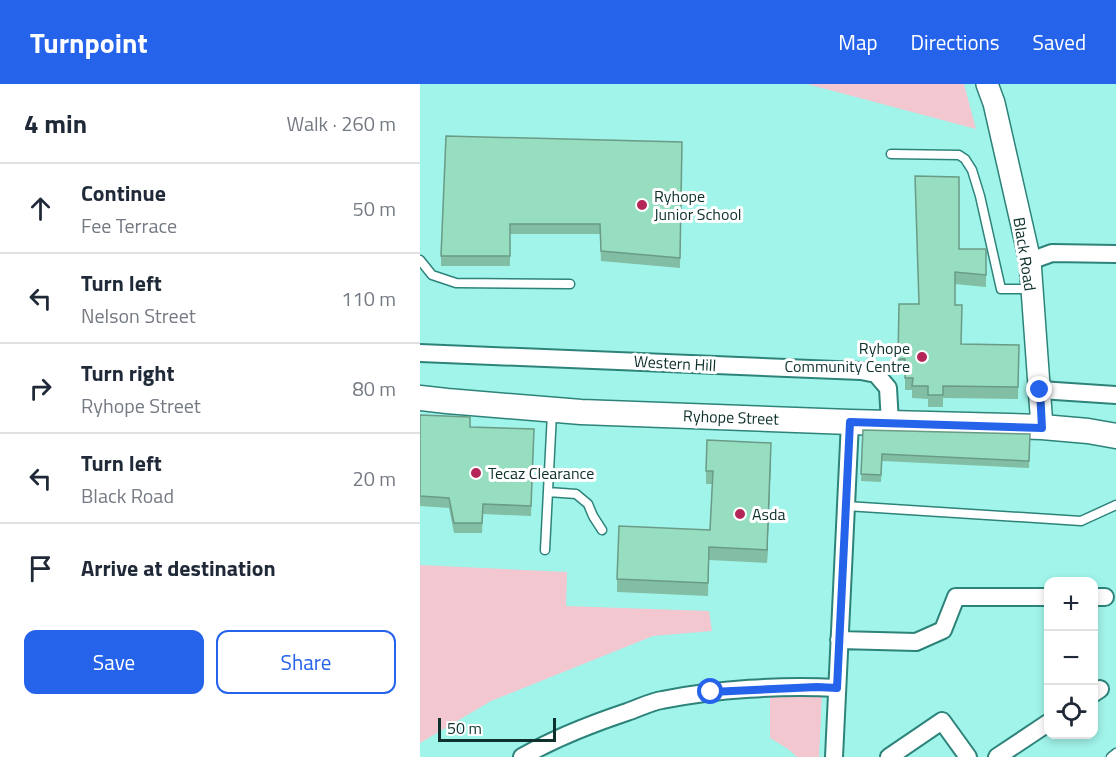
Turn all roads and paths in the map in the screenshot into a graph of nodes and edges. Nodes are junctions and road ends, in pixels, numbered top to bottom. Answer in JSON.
{"nodes":[{"id":1,"x":987,"y":84,"type":"edge"},
{"id":2,"x":891,"y":154,"type":"dead end"},
{"id":3,"x":1116,"y":254,"type":"edge"},
{"id":4,"x":420,"y":260,"type":"edge"},
{"id":5,"x":1030,"y":261,"type":"junction"},
{"id":6,"x":570,"y":284,"type":"dead end"},
{"id":7,"x":1032,"y":289,"type":"junction"},
{"id":8,"x":420,"y":352,"type":"edge"},
{"id":9,"x":1040,"y":390,"type":"junction"},
{"id":10,"x":1116,"y":395,"type":"edge"},
{"id":11,"x":420,"y":398,"type":"edge"},
{"id":12,"x":553,"y":411,"type":"junction"},
{"id":13,"x":850,"y":422,"type":"junction"},
{"id":14,"x":890,"y":423,"type":"junction"},
{"id":15,"x":1042,"y":428,"type":"junction"},
{"id":16,"x":1116,"y":436,"type":"edge"},
{"id":17,"x":548,"y":492,"type":"junction"},
{"id":18,"x":1116,"y":505,"type":"edge"},
{"id":19,"x":846,"y":506,"type":"junction"},
{"id":20,"x":602,"y":530,"type":"dead end"},
{"id":21,"x":545,"y":550,"type":"dead end"},
{"id":22,"x":1044,"y":597,"type":"edge"},
{"id":23,"x":839,"y":640,"type":"junction"},
{"id":24,"x":837,"y":688,"type":"junction"},
{"id":25,"x":1044,"y":726,"type":"edge"},
{"id":26,"x":540,"y":752,"type":"edge"},
{"id":27,"x":1116,"y":753,"type":"edge"},
{"id":28,"x":522,"y":757,"type":"edge"},
{"id":29,"x":834,"y":757,"type":"edge"},
{"id":30,"x":889,"y":757,"type":"edge"},
{"id":31,"x":968,"y":757,"type":"edge"},
{"id":32,"x":997,"y":757,"type":"edge"},
{"id":33,"x":1111,"y":757,"type":"edge"}],
"edges":[{"from":1,"to":5,"type":"street","name":"Black Road"},
{"from":2,"to":7,"type":"lane"},
{"from":3,"to":5,"type":"street"},
{"from":4,"to":6,"type":"lane"},
{"from":5,"to":7,"type":"street","name":"Black Road"},
{"from":7,"to":9,"type":"street","name":"Black Road"},
{"from":8,"to":14,"type":"street","name":"Western Hill"},
{"from":9,"to":10,"type":"street"},
{"from":9,"to":15,"type":"street","name":"Black Road"},
{"from":11,"to":12,"type":"main road","name":"Ryhope Street"},
{"from":12,"to":13,"type":"main road","name":"Ryhope Street"},
{"from":12,"to":17,"type":"lane"},
{"from":13,"to":14,"type":"main road","name":"Ryhope Street"},
{"from":13,"to":19,"type":"street"},
{"from":14,"to":15,"type":"main road","name":"Ryhope Street"},
{"from":15,"to":16,"type":"main road","name":"Ryhope Street"},
{"from":17,"to":20,"type":"lane"},
{"from":17,"to":21,"type":"lane"},
{"from":18,"to":19,"type":"lane"},
{"from":19,"to":23,"type":"street"},
{"from":22,"to":23,"type":"street"},
{"from":23,"to":24,"type":"street"},
{"from":24,"to":26,"type":"street"},
{"from":24,"to":29,"type":"street"},
{"from":25,"to":32,"type":"street"},
{"from":26,"to":28,"type":"street"},
{"from":27,"to":33,"type":"lane"},
{"from":30,"to":31,"type":"street"}]}
